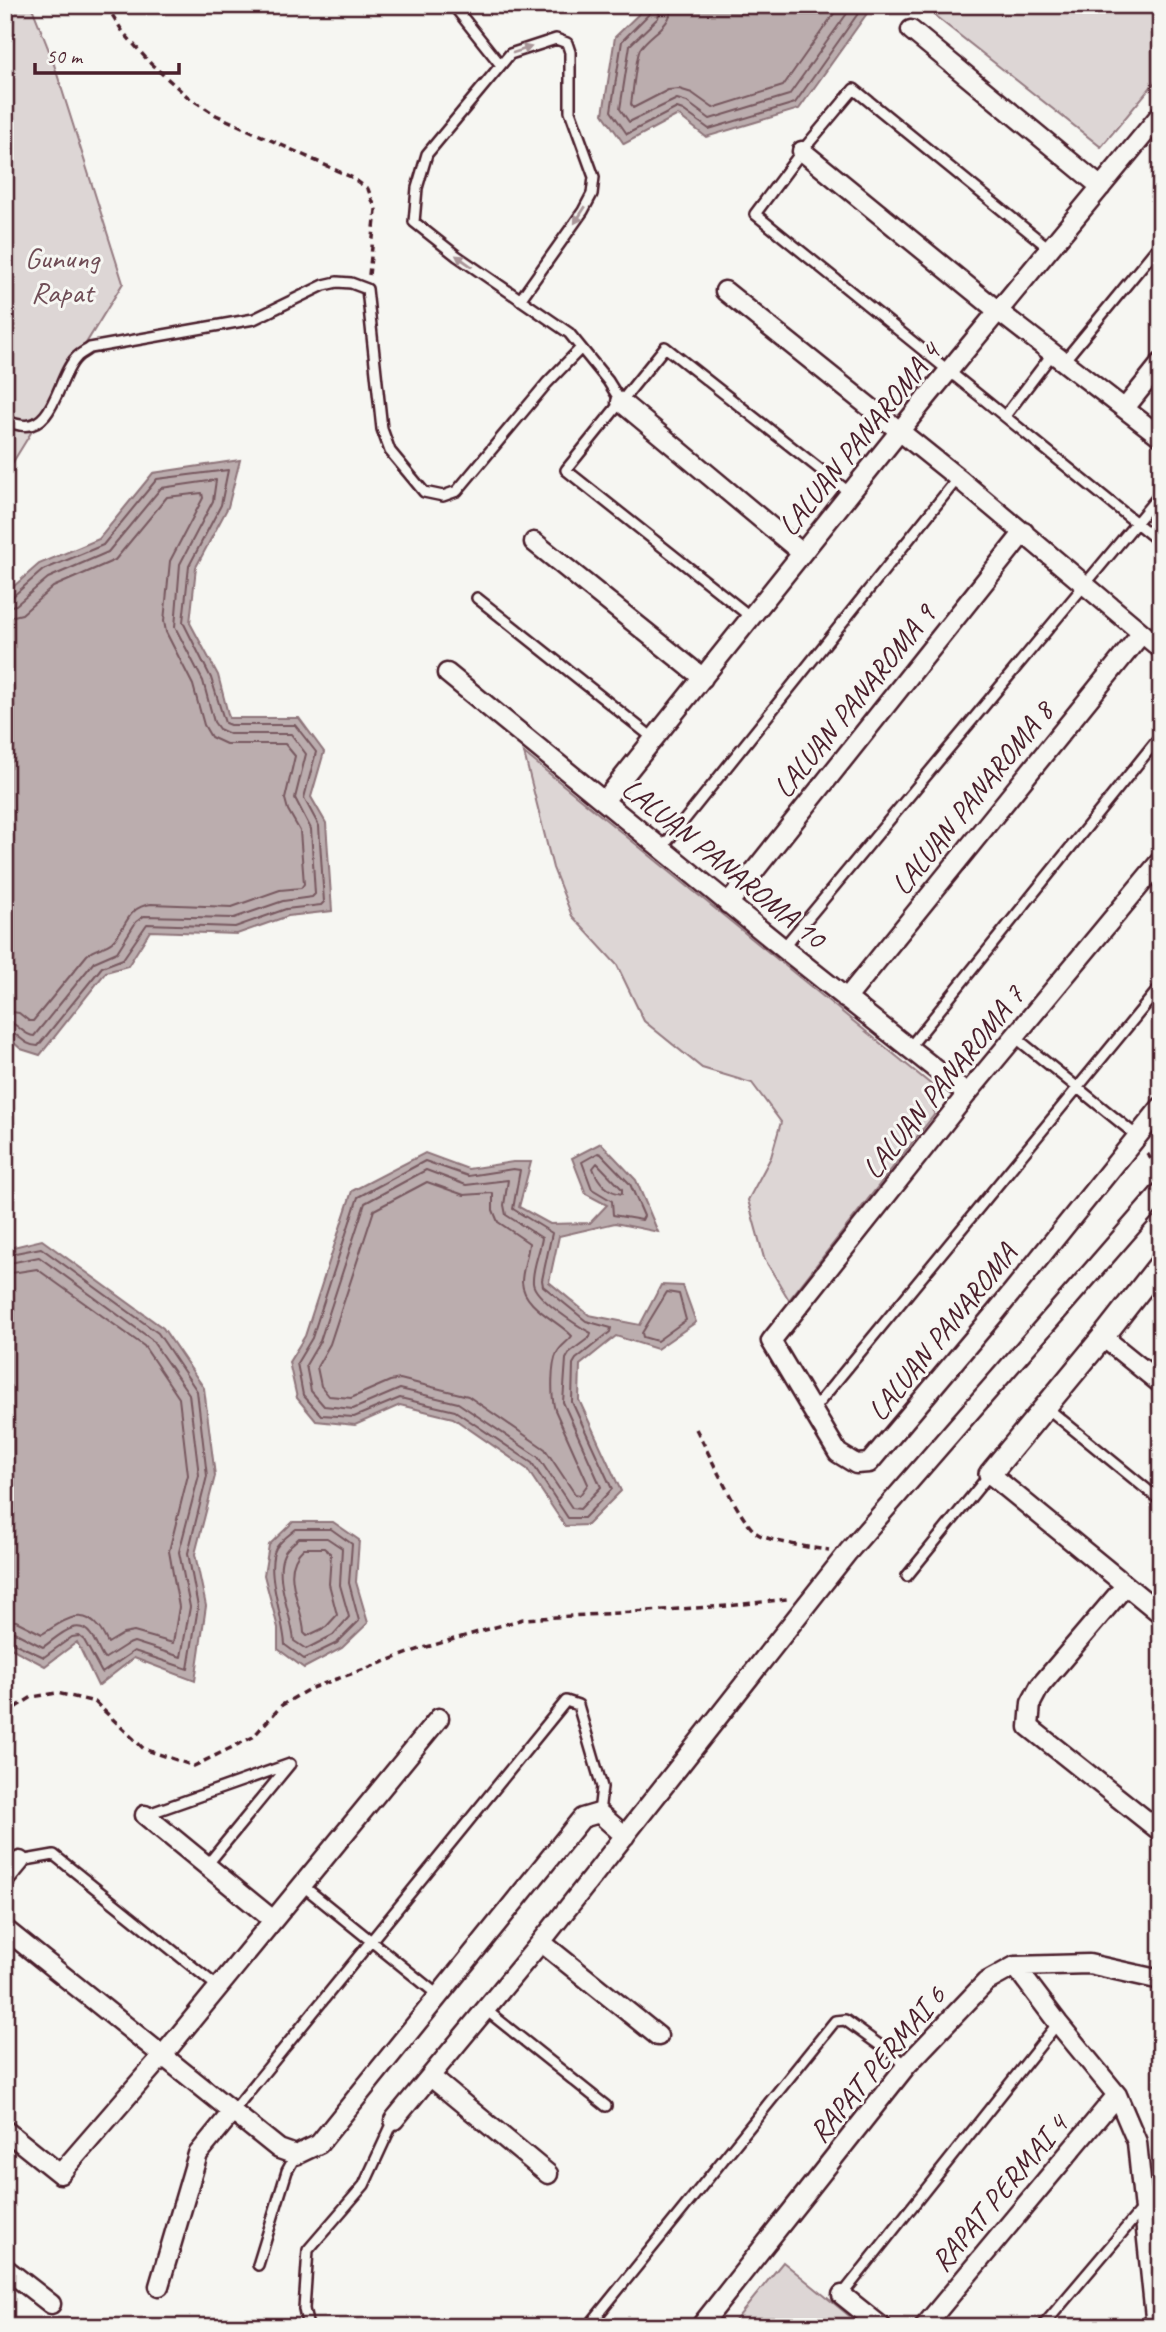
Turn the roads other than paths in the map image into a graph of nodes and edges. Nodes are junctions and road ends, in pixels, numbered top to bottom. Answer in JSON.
{"nodes":[{"id":1,"x":453,"y":5,"type":"edge"},
{"id":2,"x":911,"y":30,"type":"dead end"},
{"id":3,"x":500,"y":64,"type":"junction"},
{"id":4,"x":1161,"y":114,"type":"edge"},
{"id":5,"x":802,"y":151,"type":"junction"},
{"id":6,"x":1101,"y":187,"type":"junction"},
{"id":7,"x":1161,"y":243,"type":"edge"},
{"id":8,"x":1050,"y":249,"type":"junction"},
{"id":9,"x":725,"y":291,"type":"dead end"},
{"id":10,"x":520,"y":300,"type":"junction"},
{"id":11,"x":998,"y":311,"type":"junction"},
{"id":12,"x":581,"y":348,"type":"junction"},
{"id":13,"x":1058,"y":357,"type":"junction"},
{"id":14,"x":1161,"y":363,"type":"edge"},
{"id":15,"x":950,"y":371,"type":"junction"},
{"id":16,"x":621,"y":402,"type":"junction"},
{"id":17,"x":1125,"y":408,"type":"junction"},
{"id":18,"x":1005,"y":416,"type":"junction"},
{"id":19,"x":5,"y":419,"type":"edge"},
{"id":20,"x":900,"y":432,"type":"junction"},
{"id":21,"x":1161,"y":437,"type":"edge"},
{"id":22,"x":958,"y":478,"type":"junction"},
{"id":23,"x":1161,"y":493,"type":"edge"},
{"id":24,"x":850,"y":494,"type":"junction"},
{"id":25,"x":1136,"y":523,"type":"junction"},
{"id":26,"x":1024,"y":532,"type":"junction"},
{"id":27,"x":534,"y":542,"type":"dead end"},
{"id":28,"x":1161,"y":543,"type":"edge"},
{"id":29,"x":802,"y":553,"type":"junction"},
{"id":30,"x":1085,"y":584,"type":"junction"},
{"id":31,"x":477,"y":598,"type":"dead end"},
{"id":32,"x":752,"y":618,"type":"junction"},
{"id":33,"x":1142,"y":633,"type":"junction"},
{"id":34,"x":1161,"y":649,"type":"edge"},
{"id":35,"x":447,"y":673,"type":"dead end"},
{"id":36,"x":703,"y":678,"type":"junction"},
{"id":37,"x":1161,"y":735,"type":"edge"},
{"id":38,"x":653,"y":738,"type":"junction"},
{"id":39,"x":604,"y":801,"type":"junction"},
{"id":40,"x":662,"y":848,"type":"junction"},
{"id":41,"x":1161,"y":860,"type":"edge"},
{"id":42,"x":728,"y":904,"type":"junction"},
{"id":43,"x":783,"y":948,"type":"junction"},
{"id":44,"x":1161,"y":986,"type":"edge"},
{"id":45,"x":846,"y":999,"type":"junction"},
{"id":46,"x":1015,"y":1037,"type":"junction"},
{"id":47,"x":909,"y":1048,"type":"junction"},
{"id":48,"x":1078,"y":1087,"type":"junction"},
{"id":49,"x":967,"y":1094,"type":"junction"},
{"id":50,"x":1161,"y":1107,"type":"edge"},
{"id":51,"x":1137,"y":1136,"type":"junction"},
{"id":52,"x":1161,"y":1192,"type":"edge"},
{"id":53,"x":1161,"y":1263,"type":"edge"},
{"id":54,"x":1103,"y":1337,"type":"junction"},
{"id":55,"x":771,"y":1341,"type":"joint"},
{"id":56,"x":1161,"y":1384,"type":"edge"},
{"id":57,"x":1044,"y":1406,"type":"junction"},
{"id":58,"x":812,"y":1411,"type":"junction"},
{"id":59,"x":990,"y":1474,"type":"junction"},
{"id":60,"x":1161,"y":1501,"type":"edge"},
{"id":61,"x":907,"y":1576,"type":"dead end"},
{"id":62,"x":1125,"y":1586,"type":"junction"},
{"id":63,"x":1161,"y":1614,"type":"edge"},
{"id":64,"x":439,"y":1718,"type":"dead end"},
{"id":65,"x":599,"y":1814,"type":"junction"},
{"id":66,"x":145,"y":1815,"type":"joint"},
{"id":67,"x":1161,"y":1832,"type":"edge"},
{"id":68,"x":625,"y":1836,"type":"junction"},
{"id":69,"x":20,"y":1861,"type":"joint"},
{"id":70,"x":207,"y":1865,"type":"junction"},
{"id":71,"x":5,"y":1879,"type":"edge"},
{"id":72,"x":302,"y":1885,"type":"junction"},
{"id":73,"x":273,"y":1920,"type":"junction"},
{"id":74,"x":5,"y":1929,"type":"edge"},
{"id":75,"x":371,"y":1941,"type":"junction"},
{"id":76,"x":541,"y":1942,"type":"junction"},
{"id":77,"x":1015,"y":1966,"type":"junction"},
{"id":78,"x":1161,"y":1979,"type":"edge"},
{"id":79,"x":218,"y":1987,"type":"junction"},
{"id":80,"x":439,"y":1996,"type":"junction"},
{"id":81,"x":486,"y":2010,"type":"junction"},
{"id":82,"x":1058,"y":2023,"type":"junction"},
{"id":83,"x":658,"y":2036,"type":"dead end"},
{"id":84,"x":163,"y":2054,"type":"junction"},
{"id":85,"x":907,"y":2065,"type":"junction"},
{"id":86,"x":431,"y":2077,"type":"junction"},
{"id":87,"x":1117,"y":2095,"type":"junction"},
{"id":88,"x":606,"y":2106,"type":"dead end"},
{"id":89,"x":233,"y":2111,"type":"junction"},
{"id":90,"x":394,"y":2120,"type":"joint"},
{"id":91,"x":5,"y":2130,"type":"edge"},
{"id":92,"x":296,"y":2155,"type":"junction"},
{"id":93,"x":548,"y":2174,"type":"dead end"},
{"id":94,"x":1145,"y":2205,"type":"junction"},
{"id":95,"x":258,"y":2265,"type":"dead end"},
{"id":96,"x":5,"y":2268,"type":"edge"},
{"id":97,"x":159,"y":2286,"type":"dead end"},
{"id":98,"x":842,"y":2295,"type":"joint"},
{"id":99,"x":51,"y":2304,"type":"dead end"},
{"id":100,"x":1157,"y":2322,"type":"edge"},
{"id":101,"x":308,"y":2327,"type":"edge"},
{"id":102,"x":588,"y":2327,"type":"edge"},
{"id":103,"x":700,"y":2327,"type":"edge"},
{"id":104,"x":882,"y":2327,"type":"edge"},
{"id":105,"x":924,"y":2327,"type":"edge"},
{"id":106,"x":1042,"y":2327,"type":"edge"}],
"edges":[{"from":1,"to":3,"type":"lane"},
{"from":2,"to":6,"type":"street"},
{"from":10,"to":3,"type":"lane","one_way":true},
{"from":3,"to":10,"type":"lane","one_way":true},
{"from":4,"to":6,"type":"street","name":"LALUAN PANAROMA 4"},
{"from":5,"to":8,"type":"lane"},
{"from":5,"to":11,"type":"street"},
{"from":5,"to":15,"type":"lane"},
{"from":6,"to":8,"type":"street","name":"LALUAN PANAROMA 4"},
{"from":7,"to":13,"type":"lane"},
{"from":8,"to":11,"type":"street","name":"LALUAN PANAROMA 4"},
{"from":9,"to":20,"type":"street"},
{"from":10,"to":12,"type":"lane"},
{"from":11,"to":13,"type":"street"},
{"from":11,"to":15,"type":"street","name":"LALUAN PANAROMA 4"},
{"from":12,"to":16,"type":"lane"},
{"from":12,"to":19,"type":"lane"},
{"from":13,"to":17,"type":"street"},
{"from":13,"to":18,"type":"lane"},
{"from":14,"to":17,"type":"street"},
{"from":15,"to":18,"type":"lane"},
{"from":15,"to":20,"type":"street","name":"LALUAN PANAROMA 4"},
{"from":16,"to":24,"type":"lane"},
{"from":16,"to":29,"type":"street"},
{"from":16,"to":32,"type":"lane"},
{"from":17,"to":21,"type":"street"},
{"from":18,"to":25,"type":"lane"},
{"from":20,"to":22,"type":"street"},
{"from":20,"to":24,"type":"street","name":"LALUAN PANAROMA 4"},
{"from":22,"to":26,"type":"street"},
{"from":22,"to":40,"type":"lane"},
{"from":23,"to":25,"type":"lane"},
{"from":24,"to":29,"type":"street","name":"LALUAN PANAROMA 4"},
{"from":25,"to":28,"type":"lane"},
{"from":25,"to":30,"type":"lane"},
{"from":26,"to":30,"type":"street"},
{"from":26,"to":42,"type":"street","name":"LALUAN PANAROMA 9"},
{"from":27,"to":36,"type":"street"},
{"from":29,"to":32,"type":"street","name":"LALUAN PANAROMA 4"},
{"from":30,"to":33,"type":"street"},
{"from":30,"to":43,"type":"lane"},
{"from":31,"to":38,"type":"lane"},
{"from":32,"to":36,"type":"street","name":"LALUAN PANAROMA 4"},
{"from":33,"to":34,"type":"street"},
{"from":33,"to":45,"type":"street","name":"LALUAN PANAROMA 8"},
{"from":35,"to":39,"type":"street","name":"LALUAN PANAROMA 10"},
{"from":36,"to":38,"type":"street","name":"LALUAN PANAROMA 4"},
{"from":37,"to":47,"type":"lane"},
{"from":38,"to":39,"type":"street","name":"LALUAN PANAROMA 4"},
{"from":39,"to":40,"type":"street","name":"LALUAN PANAROMA 10"},
{"from":40,"to":42,"type":"street","name":"LALUAN PANAROMA 10"},
{"from":41,"to":46,"type":"street","name":"LALUAN PANAROMA 7"},
{"from":42,"to":43,"type":"street","name":"LALUAN PANAROMA 10"},
{"from":43,"to":45,"type":"street","name":"LALUAN PANAROMA 10"},
{"from":44,"to":48,"type":"lane"},
{"from":45,"to":47,"type":"street","name":"LALUAN PANAROMA 10"},
{"from":46,"to":48,"type":"lane"},
{"from":46,"to":49,"type":"street","name":"LALUAN PANAROMA 7"},
{"from":47,"to":49,"type":"street","name":"LALUAN PANAROMA 10"},
{"from":48,"to":51,"type":"lane"},
{"from":48,"to":58,"type":"lane"},
{"from":49,"to":55,"type":"street","name":"LALUAN PANAROMA 7"},
{"from":50,"to":51,"type":"street","name":"LALUAN PANAROMA"},
{"from":51,"to":58,"type":"street","name":"LALUAN PANAROMA"},
{"from":52,"to":68,"type":"street"},
{"from":53,"to":54,"type":"street"},
{"from":54,"to":56,"type":"street"},
{"from":54,"to":57,"type":"street"},
{"from":55,"to":58,"type":"street","name":"LALUAN PANAROMA"},
{"from":57,"to":59,"type":"street"},
{"from":57,"to":60,"type":"lane"},
{"from":59,"to":61,"type":"lane"},
{"from":59,"to":62,"type":"street"},
{"from":62,"to":63,"type":"street"},
{"from":62,"to":67,"type":"street"},
{"from":64,"to":72,"type":"street"},
{"from":65,"to":68,"type":"street"},
{"from":65,"to":75,"type":"lane"},
{"from":65,"to":80,"type":"street"},
{"from":66,"to":70,"type":"street"},
{"from":66,"to":70,"type":"lane"},
{"from":68,"to":76,"type":"street"},
{"from":69,"to":71,"type":"street"},
{"from":69,"to":79,"type":"lane"},
{"from":70,"to":73,"type":"street"},
{"from":72,"to":73,"type":"street"},
{"from":72,"to":75,"type":"lane"},
{"from":73,"to":79,"type":"street"},
{"from":74,"to":84,"type":"street"},
{"from":75,"to":80,"type":"lane"},
{"from":75,"to":89,"type":"lane"},
{"from":76,"to":81,"type":"street"},
{"from":76,"to":83,"type":"street"},
{"from":77,"to":78,"type":"street","name":"RAPAT PERMAI 6"},
{"from":77,"to":82,"type":"street"},
{"from":77,"to":85,"type":"street","name":"RAPAT PERMAI 6"},
{"from":79,"to":84,"type":"street"},
{"from":80,"to":92,"type":"street"},
{"from":81,"to":86,"type":"street"},
{"from":81,"to":88,"type":"lane"},
{"from":82,"to":87,"type":"street"},
{"from":82,"to":98,"type":"lane"},
{"from":84,"to":89,"type":"street"},
{"from":84,"to":91,"type":"street"},
{"from":85,"to":102,"type":"lane"},
{"from":85,"to":103,"type":"street","name":"RAPAT PERMAI 6"},
{"from":86,"to":90,"type":"street"},
{"from":86,"to":93,"type":"street"},
{"from":87,"to":94,"type":"street"},
{"from":87,"to":105,"type":"street","name":"RAPAT PERMAI 4"},
{"from":89,"to":92,"type":"street"},
{"from":89,"to":97,"type":"street"},
{"from":90,"to":101,"type":"lane"},
{"from":92,"to":95,"type":"lane"},
{"from":94,"to":100,"type":"street"},
{"from":94,"to":106,"type":"lane"},
{"from":96,"to":99,"type":"street"},
{"from":98,"to":104,"type":"street"}]}
